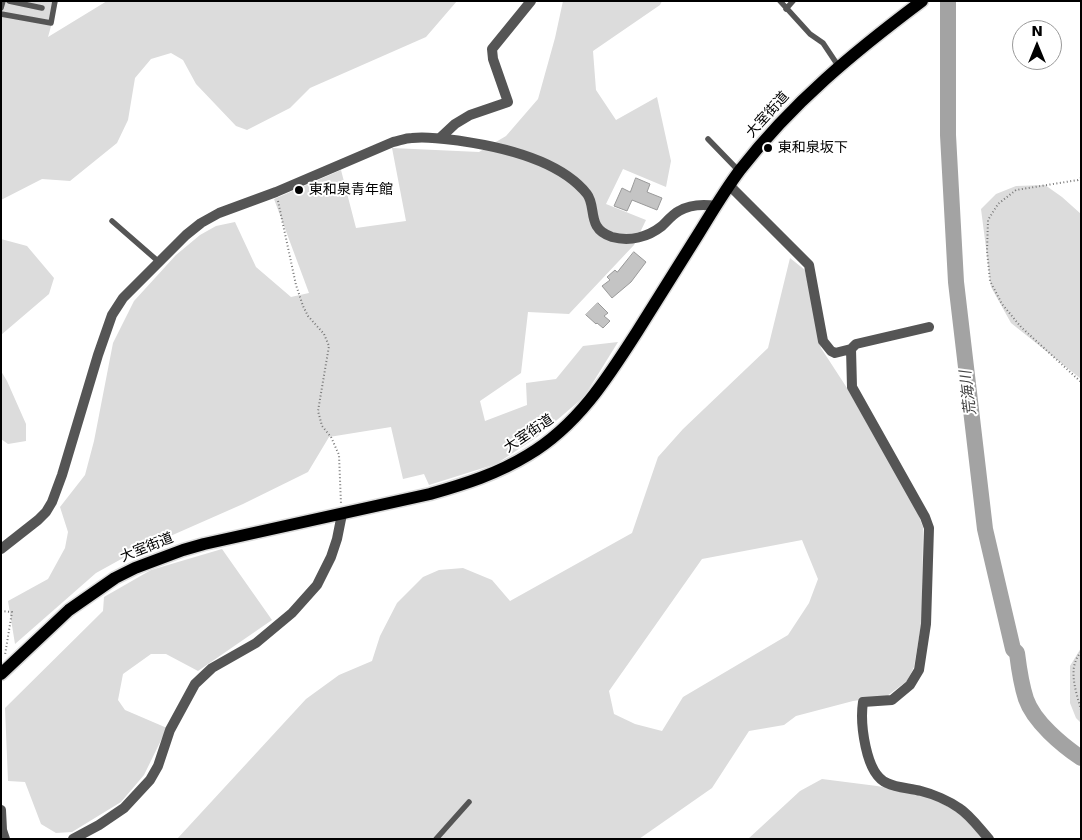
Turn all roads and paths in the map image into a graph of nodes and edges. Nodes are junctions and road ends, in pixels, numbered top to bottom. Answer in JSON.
{"nodes":[{"id":1,"x":3,"y":1,"type":"edge"},
{"id":2,"x":8,"y":1,"type":"edge"},
{"id":3,"x":55,"y":1,"type":"edge"},
{"id":4,"x":530,"y":1,"type":"edge"},
{"id":5,"x":780,"y":1,"type":"edge"},
{"id":6,"x":793,"y":1,"type":"edge"},
{"id":7,"x":922,"y":1,"type":"edge"},
{"id":8,"x":909,"y":6,"type":"edge"},
{"id":9,"x":1,"y":8,"type":"edge"},
{"id":10,"x":42,"y":8,"type":"dead end"},
{"id":11,"x":786,"y":9,"type":"junction"},
{"id":12,"x":1,"y":14,"type":"edge"},
{"id":13,"x":839,"y":67,"type":"junction"},
{"id":14,"x":440,"y":138,"type":"junction"},
{"id":15,"x":708,"y":140,"type":"dead end"},
{"id":16,"x":739,"y":171,"type":"junction"},
{"id":17,"x":1081,"y":178,"type":"edge"},
{"id":18,"x":729,"y":185,"type":"junction"},
{"id":19,"x":276,"y":192,"type":"junction"},
{"id":20,"x":716,"y":206,"type":"junction"},
{"id":21,"x":112,"y":221,"type":"dead end"},
{"id":22,"x":159,"y":262,"type":"junction"},
{"id":23,"x":929,"y":327,"type":"dead end"},
{"id":24,"x":851,"y":350,"type":"junction"},
{"id":25,"x":1081,"y":382,"type":"edge"},
{"id":26,"x":342,"y":514,"type":"junction"},
{"id":27,"x":1,"y":549,"type":"edge"},
{"id":28,"x":1,"y":610,"type":"edge"},
{"id":29,"x":1081,"y":652,"type":"edge"},
{"id":30,"x":2,"y":674,"type":"edge"},
{"id":31,"x":1,"y":680,"type":"edge"},
{"id":32,"x":1081,"y":710,"type":"edge"},
{"id":33,"x":469,"y":802,"type":"dead end"},
{"id":34,"x":1,"y":810,"type":"edge"},
{"id":35,"x":4,"y":839,"type":"edge"},
{"id":36,"x":74,"y":839,"type":"edge"},
{"id":37,"x":436,"y":839,"type":"edge"},
{"id":38,"x":989,"y":839,"type":"edge"}],
"edges":[{"from":1,"to":9,"type":"lane"},
{"from":2,"to":10,"type":"lane"},
{"from":3,"to":12,"type":"lane"},
{"from":4,"to":14,"type":"street"},
{"from":5,"to":11,"type":"lane"},
{"from":6,"to":11,"type":"lane"},
{"from":7,"to":8,"type":"main road","name":"大室街道"},
{"from":8,"to":13,"type":"main road","name":"大室街道"},
{"from":11,"to":13,"type":"lane"},
{"from":13,"to":16,"type":"main road","name":"大室街道"},
{"from":14,"to":19,"type":"street"},
{"from":14,"to":20,"type":"street"},
{"from":15,"to":16,"type":"lane"},
{"from":16,"to":18,"type":"main road","name":"大室街道"},
{"from":17,"to":25,"type":"path"},
{"from":18,"to":20,"type":"main road","name":"大室街道"},
{"from":18,"to":24,"type":"street"},
{"from":19,"to":22,"type":"street"},
{"from":19,"to":26,"type":"path"},
{"from":20,"to":26,"type":"main road","name":"大室街道"},
{"from":21,"to":22,"type":"lane"},
{"from":22,"to":27,"type":"street"},
{"from":23,"to":24,"type":"street"},
{"from":24,"to":38,"type":"street"},
{"from":26,"to":30,"type":"main road","name":"大室街道"},
{"from":26,"to":36,"type":"street"},
{"from":28,"to":30,"type":"path"},
{"from":29,"to":32,"type":"path"},
{"from":30,"to":31,"type":"street"},
{"from":33,"to":37,"type":"lane"},
{"from":34,"to":35,"type":"street"}]}
